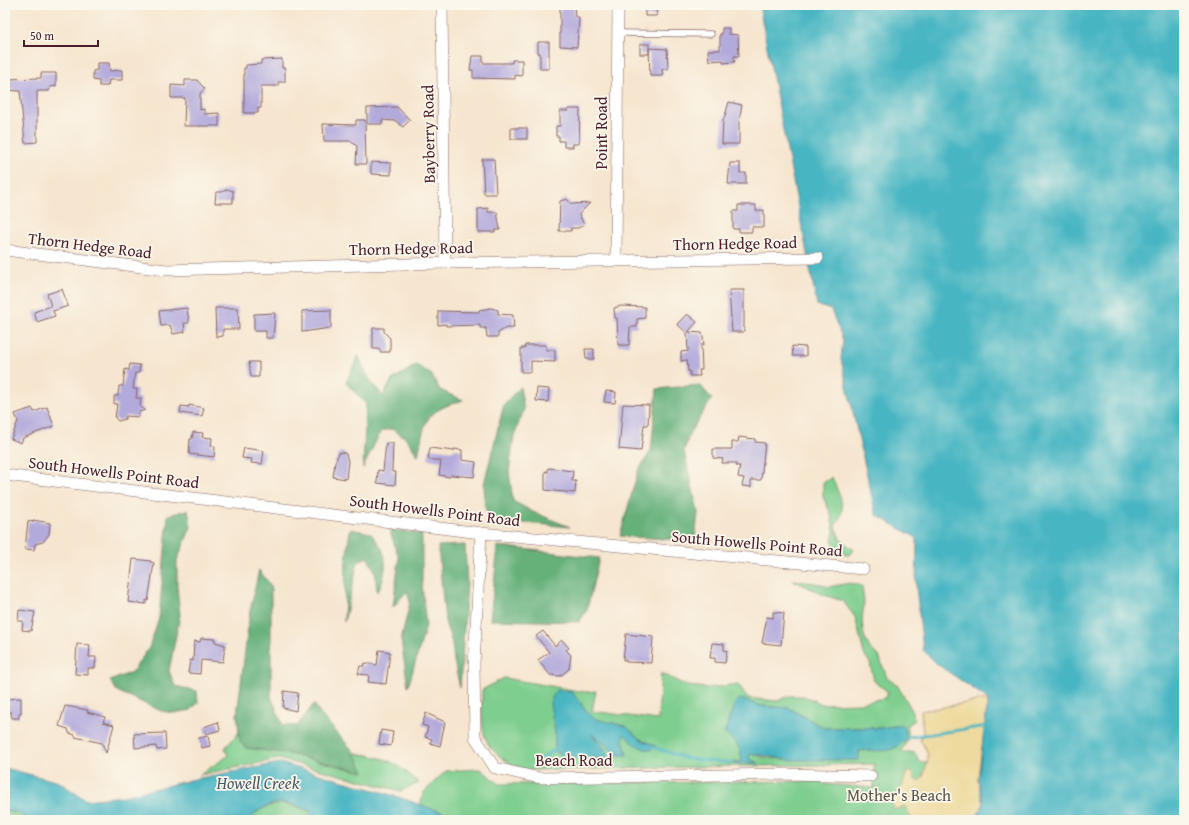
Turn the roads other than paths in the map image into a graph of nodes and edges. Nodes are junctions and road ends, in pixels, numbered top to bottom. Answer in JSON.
{"nodes":[{"id":1,"x":442,"y":5,"type":"edge"},
{"id":2,"x":618,"y":5,"type":"edge"},
{"id":3,"x":618,"y":33,"type":"junction"},
{"id":4,"x":711,"y":34,"type":"dead end"},
{"id":5,"x":5,"y":250,"type":"edge"},
{"id":6,"x":818,"y":258,"type":"dead end"},
{"id":7,"x":616,"y":261,"type":"junction"},
{"id":8,"x":445,"y":263,"type":"junction"},
{"id":9,"x":5,"y":475,"type":"edge"},
{"id":10,"x":481,"y":533,"type":"junction"},
{"id":11,"x":863,"y":569,"type":"dead end"},
{"id":12,"x":871,"y":776,"type":"dead end"}],
"edges":[{"from":1,"to":8,"type":"street","name":"Bayberry Road"},
{"from":2,"to":3,"type":"street","name":"Point Road"},
{"from":3,"to":4,"type":"lane"},
{"from":3,"to":7,"type":"street","name":"Point Road"},
{"from":5,"to":8,"type":"street","name":"Thorn Hedge Road"},
{"from":6,"to":7,"type":"street","name":"Thorn Hedge Road"},
{"from":7,"to":8,"type":"street","name":"Thorn Hedge Road"},
{"from":9,"to":10,"type":"street","name":"South Howells Point Road"},
{"from":10,"to":11,"type":"street","name":"South Howells Point Road"},
{"from":10,"to":12,"type":"street","name":"Beach Road"}]}
